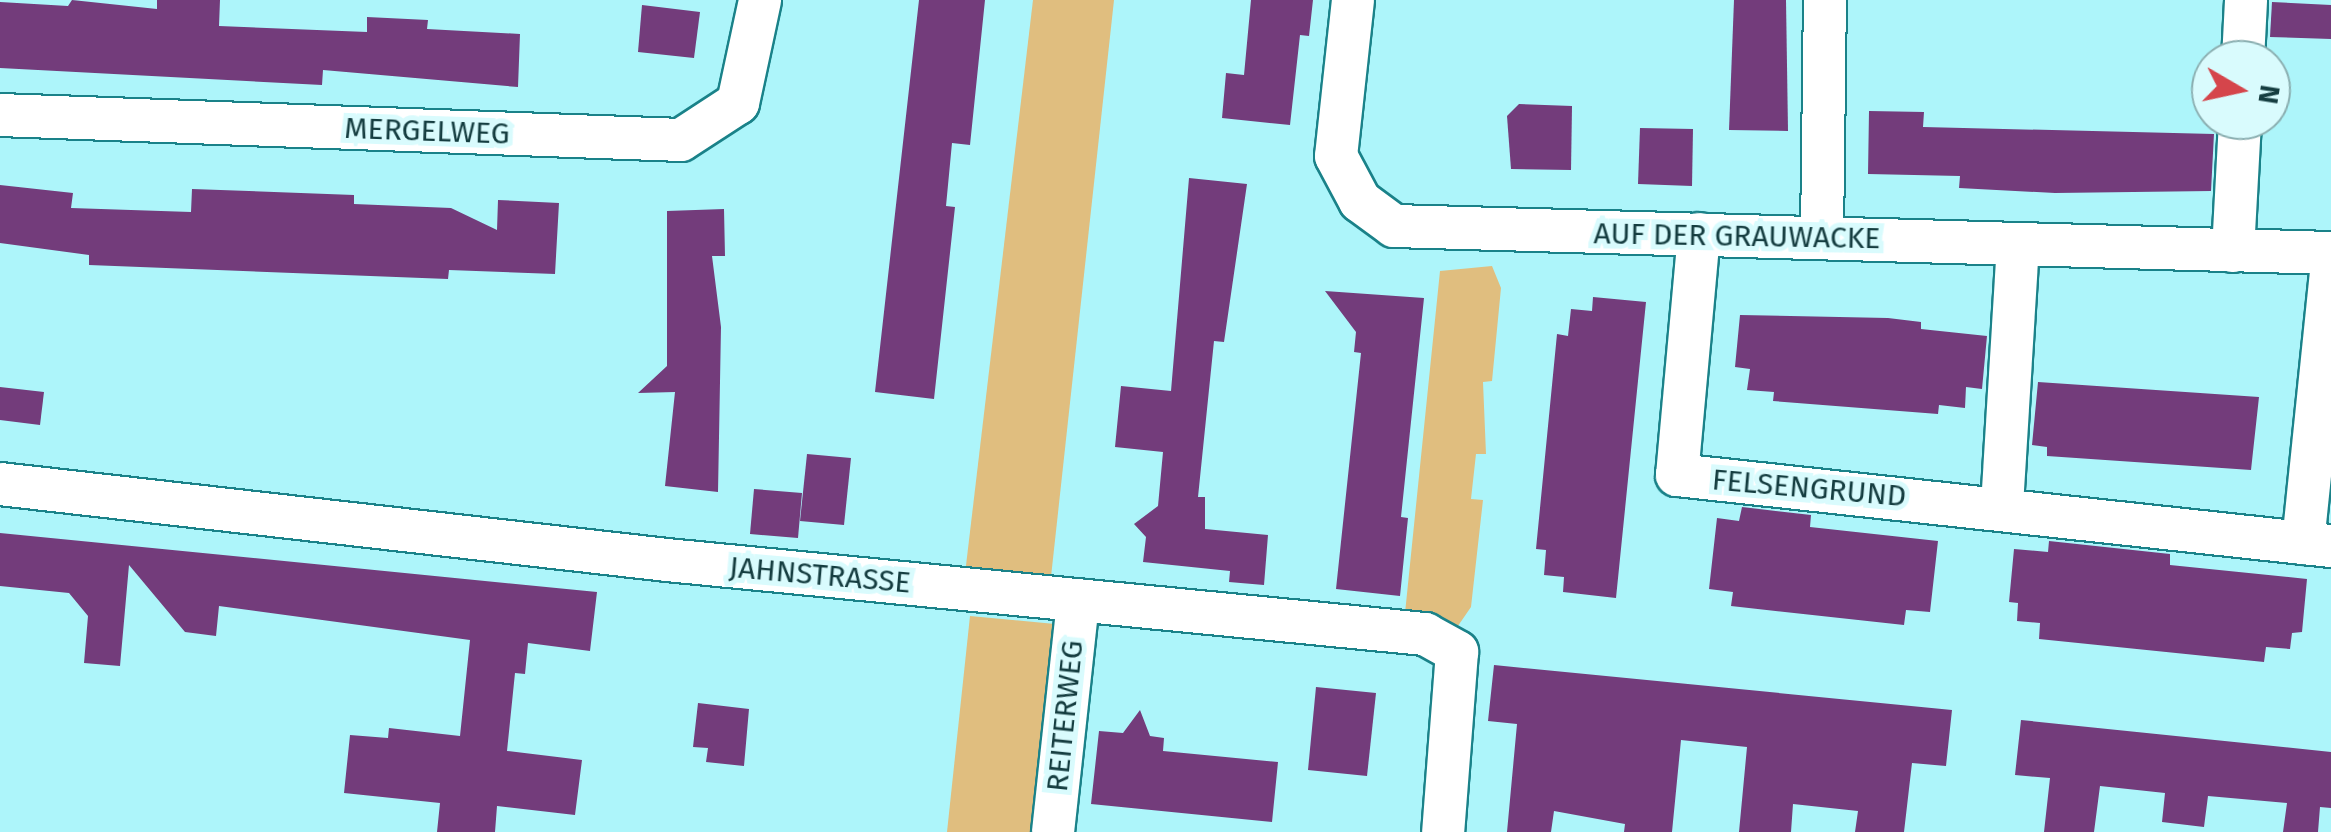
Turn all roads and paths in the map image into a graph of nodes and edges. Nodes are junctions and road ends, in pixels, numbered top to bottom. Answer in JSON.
{"nodes":[{"id":1,"x":760,"y":0,"type":"edge"},
{"id":2,"x":1353,"y":0,"type":"edge"},
{"id":3,"x":1825,"y":0,"type":"edge"},
{"id":4,"x":2246,"y":0,"type":"edge"},
{"id":5,"x":2244,"y":40,"type":"edge"},
{"id":6,"x":0,"y":115,"type":"edge"},
{"id":7,"x":2239,"y":140,"type":"edge"},
{"id":8,"x":1698,"y":234,"type":"junction"},
{"id":9,"x":1822,"y":238,"type":"junction"},
{"id":10,"x":2018,"y":244,"type":"junction"},
{"id":11,"x":2232,"y":250,"type":"junction"},
{"id":12,"x":2331,"y":253,"type":"edge"},
{"id":13,"x":2331,"y":273,"type":"edge"},
{"id":14,"x":0,"y":484,"type":"edge"},
{"id":15,"x":2002,"y":506,"type":"junction"},
{"id":16,"x":2317,"y":544,"type":"edge"},
{"id":17,"x":1078,"y":600,"type":"junction"},
{"id":18,"x":1053,"y":832,"type":"edge"},
{"id":19,"x":1443,"y":832,"type":"edge"}],
"edges":[{"from":1,"to":6,"type":"street","name":"MERGELWEG"},
{"from":2,"to":8,"type":"street","name":"AUF DER GRAUWACKE"},
{"from":3,"to":9,"type":"street"},
{"from":4,"to":5,"type":"street"},
{"from":7,"to":11,"type":"street"},
{"from":8,"to":9,"type":"street","name":"AUF DER GRAUWACKE"},
{"from":8,"to":15,"type":"street","name":"FELSENGRUND"},
{"from":9,"to":10,"type":"street","name":"AUF DER GRAUWACKE"},
{"from":10,"to":11,"type":"street","name":"AUF DER GRAUWACKE"},
{"from":10,"to":15,"type":"street"},
{"from":11,"to":12,"type":"street","name":"AUF DER GRAUWACKE"},
{"from":13,"to":16,"type":"street","name":"FELSENGRUND"},
{"from":14,"to":17,"type":"street","name":"JAHNSTRASSE"},
{"from":15,"to":16,"type":"street","name":"FELSENGRUND"},
{"from":17,"to":18,"type":"street","name":"REITERWEG"},
{"from":17,"to":19,"type":"street","name":"JAHNSTRASSE"}]}
